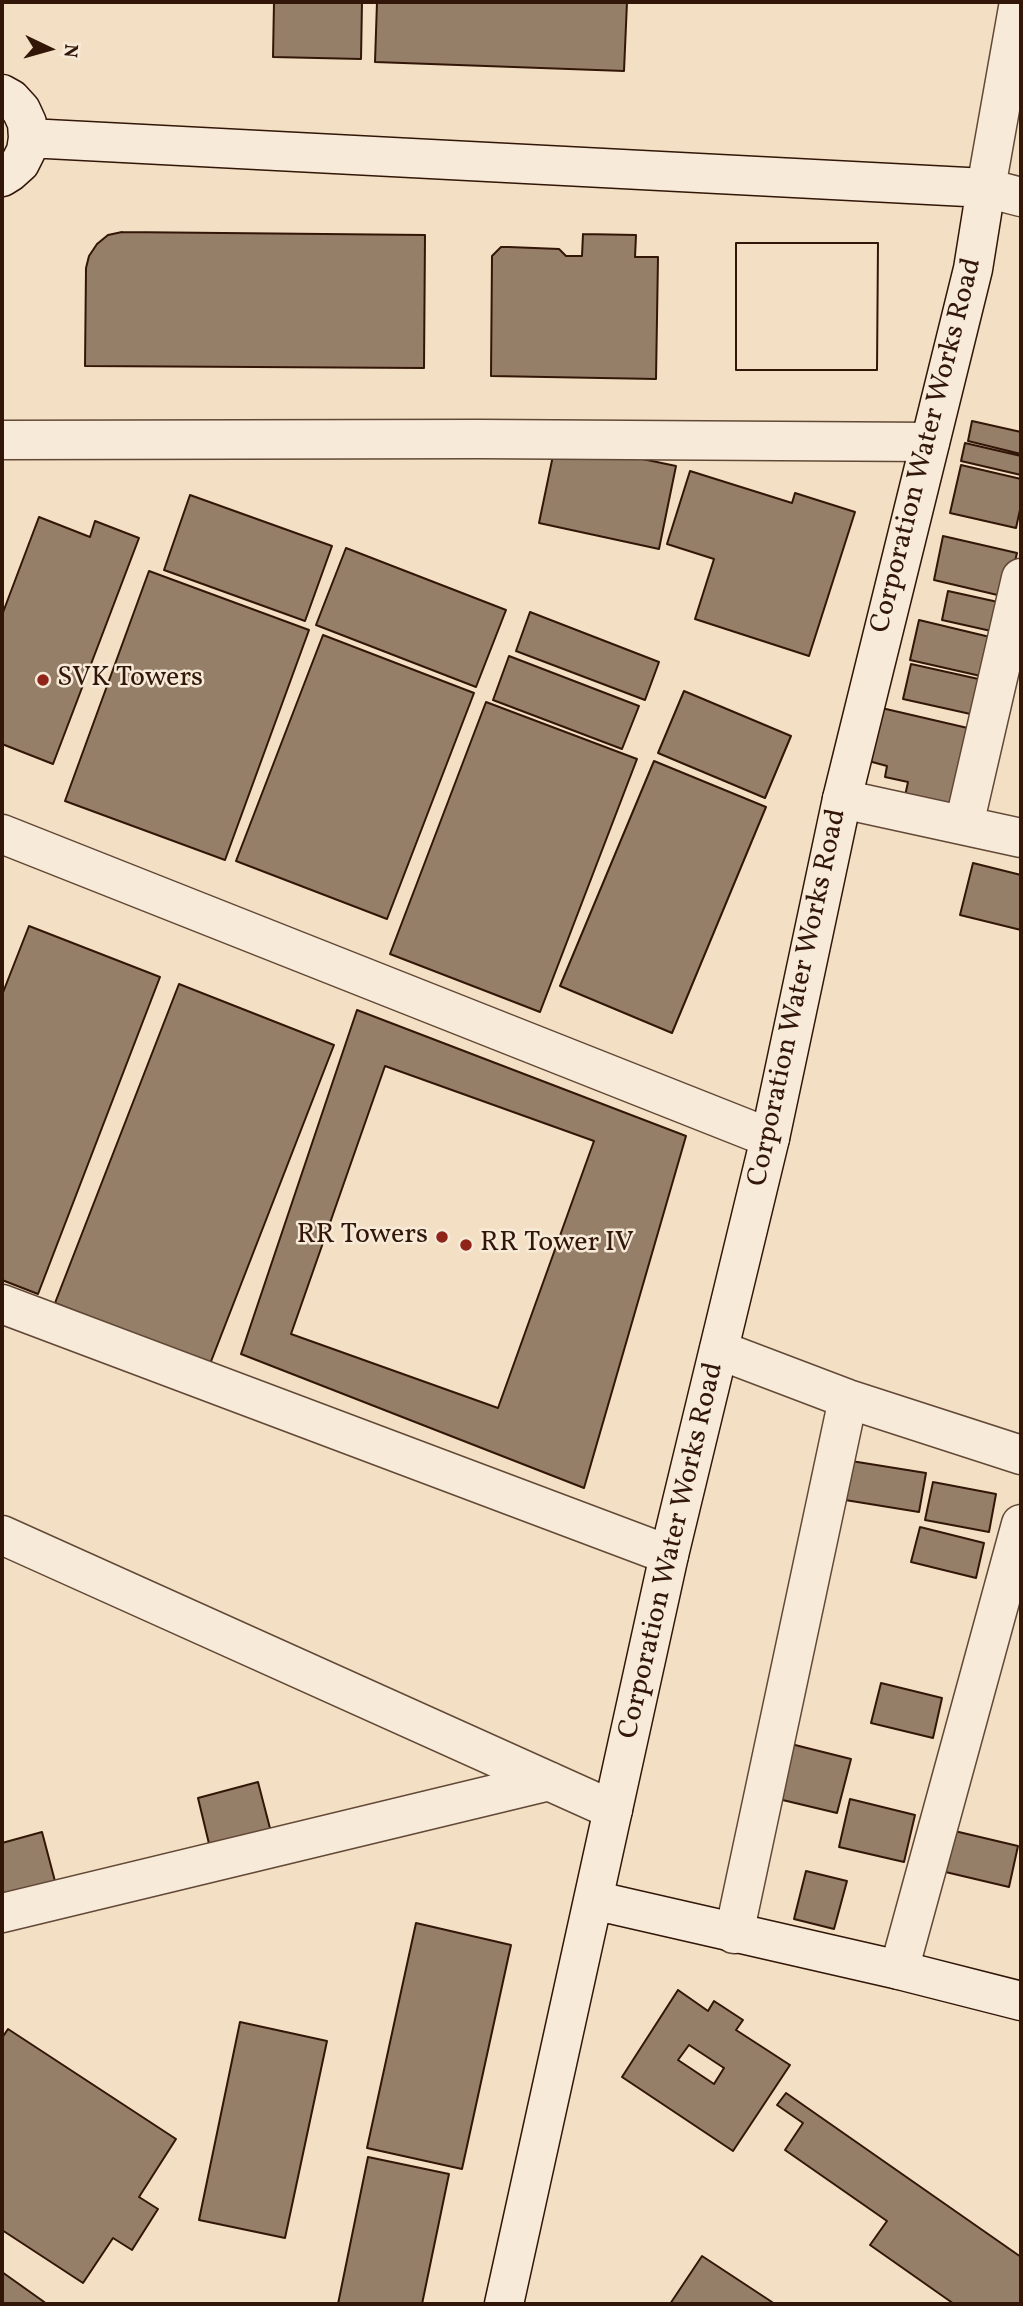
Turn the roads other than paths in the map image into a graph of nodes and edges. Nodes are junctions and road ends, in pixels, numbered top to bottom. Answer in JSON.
{"nodes":[{"id":1,"x":1019,"y":2,"type":"edge"},
{"id":2,"x":2,"y":94,"type":"edge"},
{"id":3,"x":28,"y":138,"type":"junction"},
{"id":4,"x":2,"y":177,"type":"edge"},
{"id":5,"x":1004,"y":192,"type":"edge"},
{"id":6,"x":2,"y":440,"type":"edge"},
{"id":7,"x":930,"y":442,"type":"junction"},
{"id":8,"x":1021,"y":578,"type":"edge"},
{"id":9,"x":842,"y":799,"type":"junction"},
{"id":10,"x":964,"y":825,"type":"junction"},
{"id":11,"x":2,"y":834,"type":"edge"},
{"id":12,"x":1021,"y":838,"type":"edge"},
{"id":13,"x":770,"y":1139,"type":"junction"},
{"id":14,"x":2,"y":1304,"type":"edge"},
{"id":15,"x":719,"y":1350,"type":"junction"},
{"id":16,"x":848,"y":1399,"type":"junction"},
{"id":17,"x":1021,"y":1455,"type":"edge"},
{"id":18,"x":1021,"y":1524,"type":"edge"},
{"id":19,"x":2,"y":1535,"type":"edge"},
{"id":20,"x":668,"y":1555,"type":"junction"},
{"id":21,"x":549,"y":1781,"type":"junction"},
{"id":22,"x":613,"y":1810,"type":"junction"},
{"id":23,"x":593,"y":1900,"type":"junction"},
{"id":24,"x":2,"y":1913,"type":"edge"},
{"id":25,"x":734,"y":1934,"type":"junction"},
{"id":26,"x":898,"y":1970,"type":"junction"},
{"id":27,"x":1021,"y":2001,"type":"edge"},
{"id":28,"x":504,"y":2304,"type":"edge"}],
"edges":[{"from":1,"to":5,"type":"street","name":"Corporation Water Works Road"},
{"from":2,"to":3,"type":"street"},
{"from":3,"to":4,"type":"street"},
{"from":3,"to":5,"type":"street"},
{"from":5,"to":7,"type":"street","name":"Corporation Water Works Road"},
{"from":6,"to":7,"type":"street"},
{"from":7,"to":9,"type":"street","name":"Corporation Water Works Road"},
{"from":8,"to":10,"type":"street"},
{"from":9,"to":10,"type":"street"},
{"from":9,"to":13,"type":"street","name":"Corporation Water Works Road"},
{"from":10,"to":12,"type":"street"},
{"from":11,"to":13,"type":"street"},
{"from":13,"to":15,"type":"street","name":"Corporation Water Works Road"},
{"from":14,"to":20,"type":"street"},
{"from":15,"to":16,"type":"street"},
{"from":15,"to":20,"type":"street","name":"Corporation Water Works Road"},
{"from":16,"to":17,"type":"street"},
{"from":16,"to":25,"type":"street"},
{"from":18,"to":26,"type":"street"},
{"from":19,"to":21,"type":"street"},
{"from":20,"to":22,"type":"street","name":"Corporation Water Works Road"},
{"from":21,"to":22,"type":"street"},
{"from":21,"to":24,"type":"street"},
{"from":22,"to":23,"type":"street","name":"Corporation Water Works Road"},
{"from":23,"to":25,"type":"street"},
{"from":23,"to":28,"type":"street","name":"Corporation Water Works Road"},
{"from":25,"to":26,"type":"street"},
{"from":26,"to":27,"type":"street"}]}
